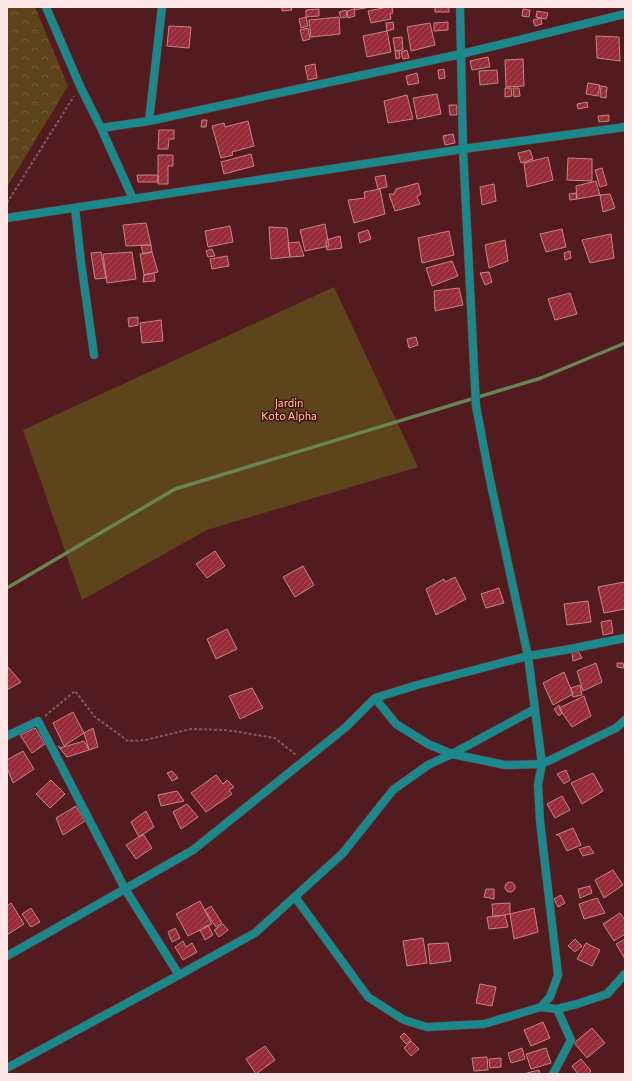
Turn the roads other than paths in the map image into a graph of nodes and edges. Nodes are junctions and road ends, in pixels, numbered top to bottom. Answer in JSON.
{"nodes":[{"id":1,"x":46,"y":7,"type":"edge"},
{"id":2,"x":162,"y":7,"type":"edge"},
{"id":3,"x":460,"y":7,"type":"edge"},
{"id":4,"x":625,"y":14,"type":"edge"},
{"id":5,"x":461,"y":54,"type":"junction"},
{"id":6,"x":149,"y":121,"type":"junction"},
{"id":7,"x":625,"y":127,"type":"edge"},
{"id":8,"x":101,"y":128,"type":"junction"},
{"id":9,"x":464,"y":149,"type":"junction"},
{"id":10,"x":132,"y":199,"type":"junction"},
{"id":11,"x":75,"y":208,"type":"junction"},
{"id":12,"x":7,"y":218,"type":"edge"},
{"id":13,"x":94,"y":354,"type":"dead end"},
{"id":14,"x":625,"y":638,"type":"edge"},
{"id":15,"x":528,"y":656,"type":"junction"},
{"id":16,"x":375,"y":698,"type":"junction"},
{"id":17,"x":535,"y":709,"type":"junction"},
{"id":18,"x":625,"y":720,"type":"edge"},
{"id":19,"x":7,"y":736,"type":"edge"},
{"id":20,"x":452,"y":754,"type":"junction"},
{"id":21,"x":542,"y":764,"type":"junction"},
{"id":22,"x":125,"y":889,"type":"junction"},
{"id":23,"x":295,"y":897,"type":"junction"},
{"id":24,"x":7,"y":956,"type":"edge"},
{"id":25,"x":625,"y":974,"type":"edge"},
{"id":26,"x":180,"y":975,"type":"junction"},
{"id":27,"x":542,"y":1007,"type":"junction"},
{"id":28,"x":557,"y":1009,"type":"junction"},
{"id":29,"x":7,"y":1068,"type":"edge"},
{"id":30,"x":554,"y":1074,"type":"edge"}],
"edges":[{"from":1,"to":8,"type":"street"},
{"from":2,"to":6,"type":"street"},
{"from":3,"to":5,"type":"street"},
{"from":4,"to":5,"type":"street"},
{"from":5,"to":6,"type":"street"},
{"from":5,"to":9,"type":"street"},
{"from":6,"to":8,"type":"street"},
{"from":7,"to":9,"type":"street"},
{"from":8,"to":10,"type":"street"},
{"from":9,"to":10,"type":"street"},
{"from":9,"to":15,"type":"street"},
{"from":10,"to":11,"type":"street"},
{"from":11,"to":12,"type":"street"},
{"from":11,"to":13,"type":"street"},
{"from":14,"to":15,"type":"street"},
{"from":15,"to":16,"type":"street"},
{"from":15,"to":17,"type":"street"},
{"from":16,"to":20,"type":"street"},
{"from":16,"to":22,"type":"street"},
{"from":17,"to":20,"type":"street"},
{"from":17,"to":21,"type":"street"},
{"from":18,"to":21,"type":"street"},
{"from":19,"to":22,"type":"street"},
{"from":20,"to":21,"type":"street"},
{"from":20,"to":23,"type":"street"},
{"from":21,"to":27,"type":"street"},
{"from":22,"to":24,"type":"street"},
{"from":22,"to":26,"type":"street"},
{"from":23,"to":26,"type":"street"},
{"from":23,"to":27,"type":"street"},
{"from":25,"to":28,"type":"street"},
{"from":26,"to":29,"type":"street"},
{"from":27,"to":28,"type":"street"},
{"from":28,"to":30,"type":"street"}]}
